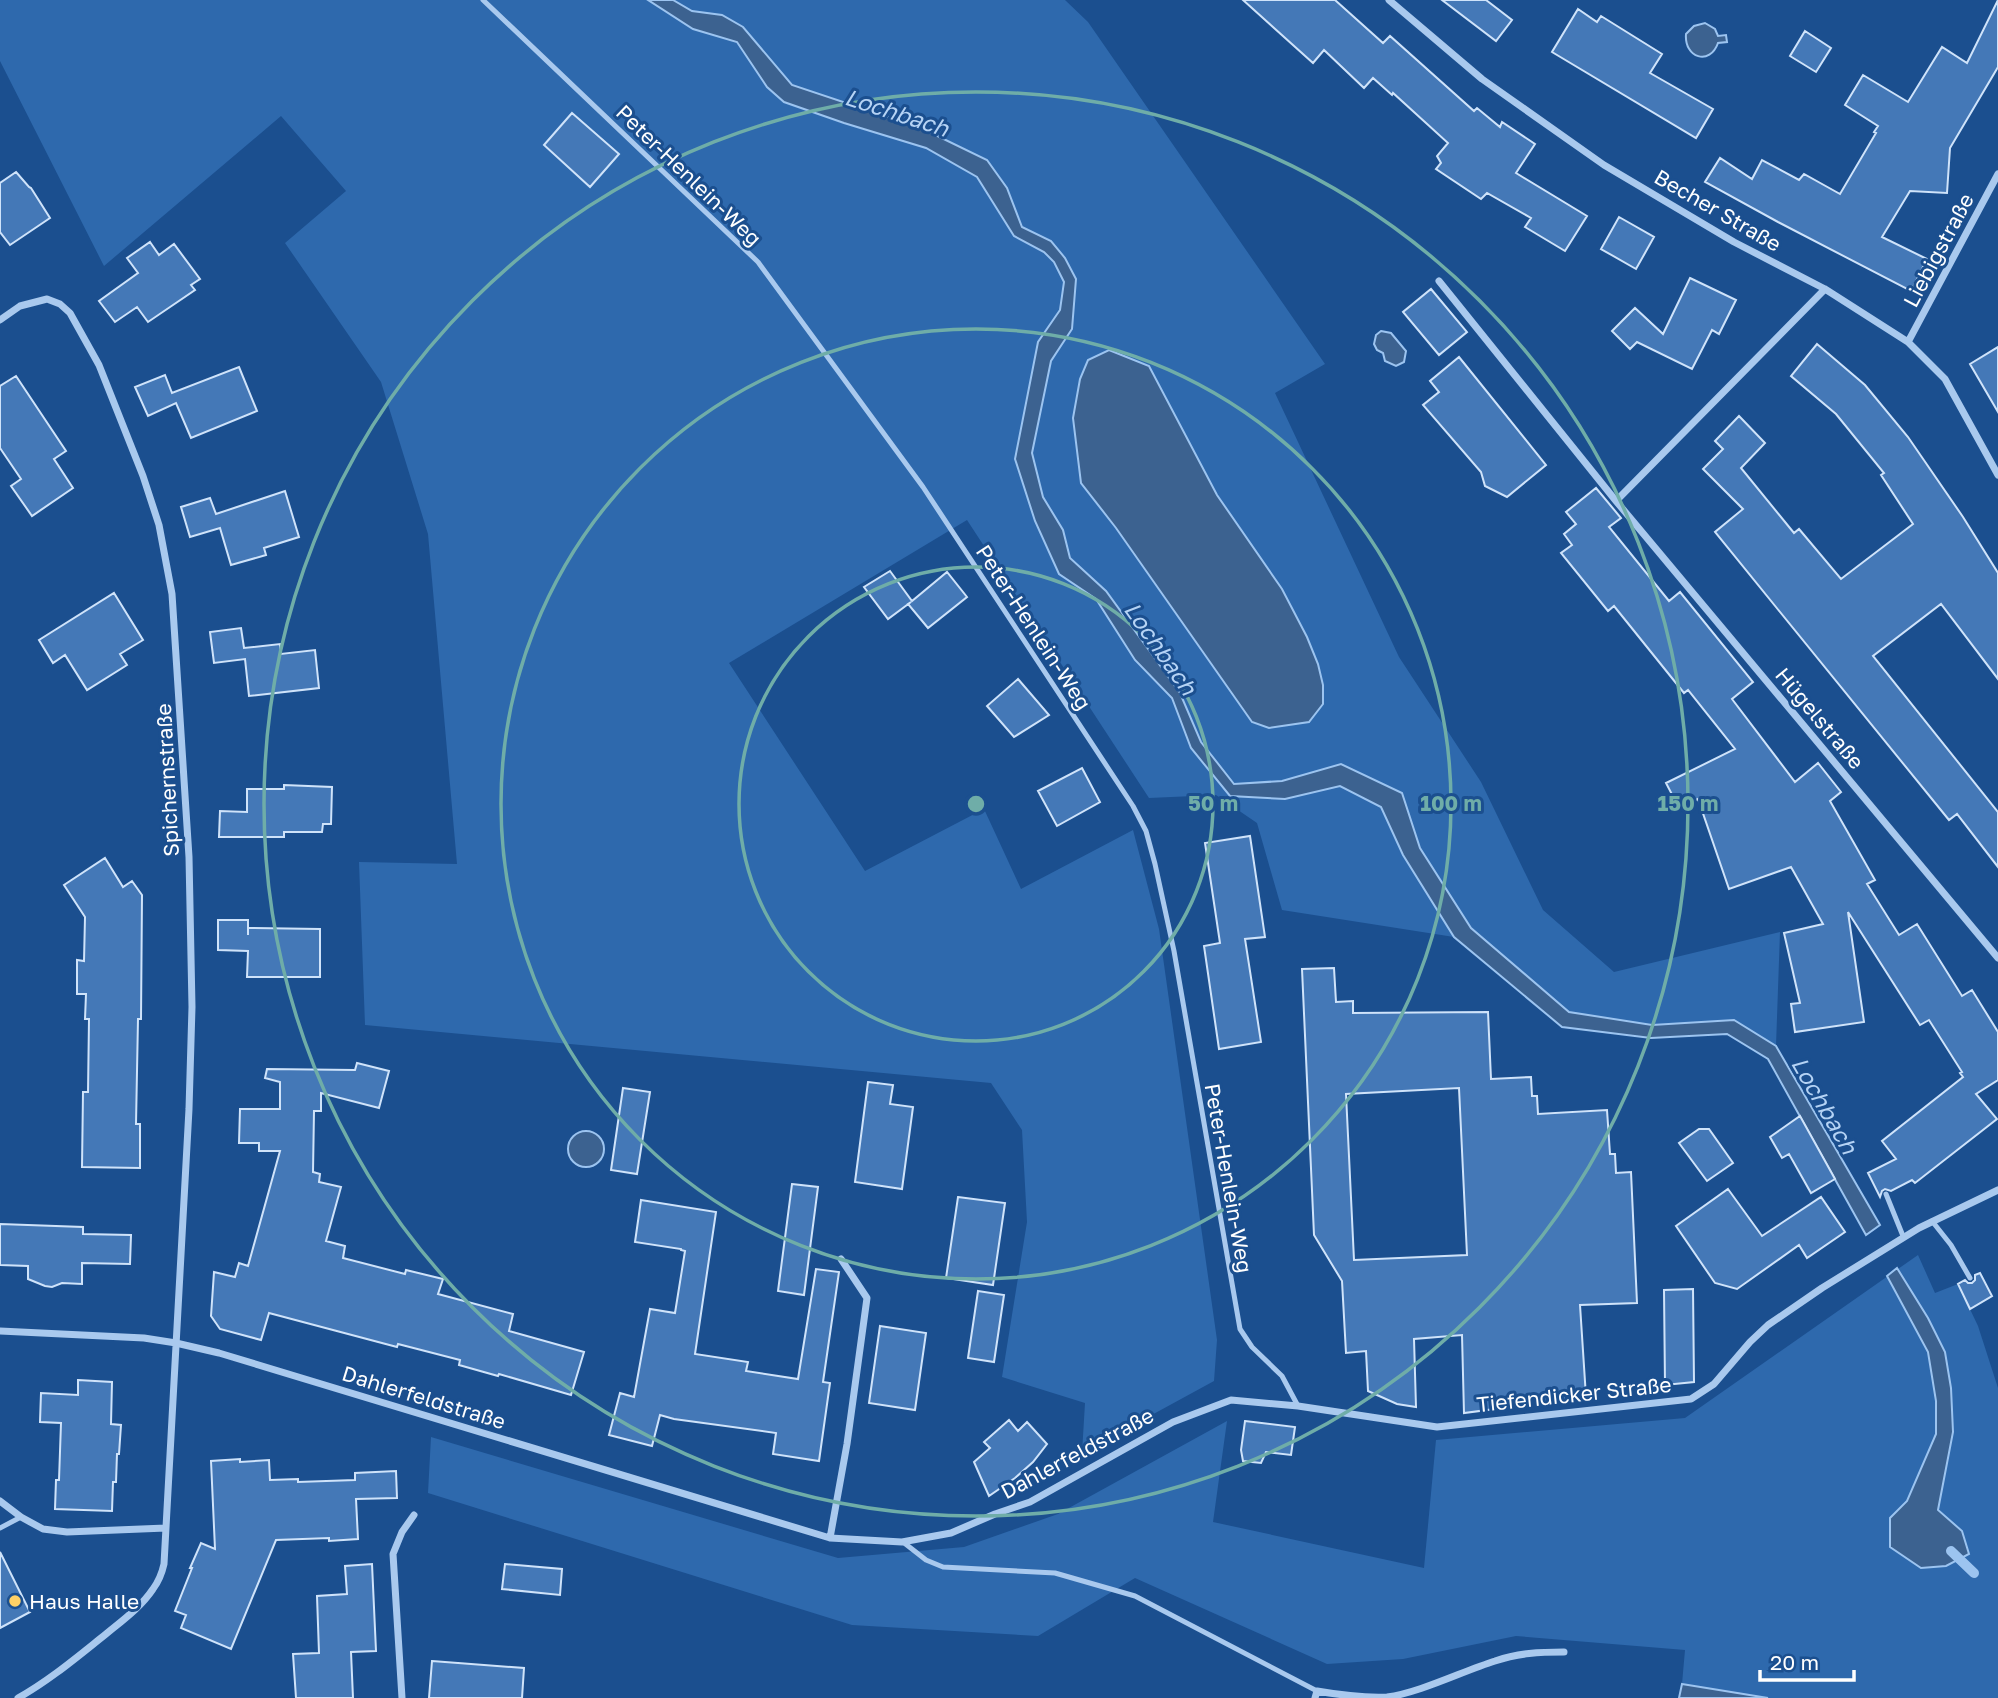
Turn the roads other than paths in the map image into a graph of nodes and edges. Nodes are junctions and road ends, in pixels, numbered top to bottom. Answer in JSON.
{"nodes":[{"id":1,"x":483,"y":0,"type":"edge"},
{"id":2,"x":1388,"y":0,"type":"edge"},
{"id":3,"x":1998,"y":174,"type":"edge"},
{"id":4,"x":1439,"y":281,"type":"dead end"},
{"id":5,"x":1825,"y":289,"type":"junction"},
{"id":6,"x":0,"y":320,"type":"edge"},
{"id":7,"x":1908,"y":342,"type":"junction"},
{"id":8,"x":1998,"y":475,"type":"edge"},
{"id":9,"x":1616,"y":500,"type":"junction"},
{"id":10,"x":1998,"y":958,"type":"edge"},
{"id":11,"x":1998,"y":1191,"type":"edge"},
{"id":12,"x":1886,"y":1194,"type":"dead end"},
{"id":13,"x":1932,"y":1221,"type":"junction"},
{"id":14,"x":1903,"y":1236,"type":"junction"},
{"id":15,"x":841,"y":1259,"type":"dead end"},
{"id":16,"x":1970,"y":1278,"type":"dead end"},
{"id":17,"x":0,"y":1331,"type":"edge"},
{"id":18,"x":176,"y":1343,"type":"junction"},
{"id":19,"x":1298,"y":1406,"type":"junction"},
{"id":20,"x":0,"y":1501,"type":"edge"},
{"id":21,"x":414,"y":1515,"type":"dead end"},
{"id":22,"x":20,"y":1517,"type":"junction"},
{"id":23,"x":0,"y":1528,"type":"edge"},
{"id":24,"x":166,"y":1528,"type":"junction"},
{"id":25,"x":830,"y":1538,"type":"junction"},
{"id":26,"x":902,"y":1542,"type":"junction"},
{"id":27,"x":1564,"y":1652,"type":"dead end"},
{"id":28,"x":1316,"y":1695,"type":"edge"},
{"id":29,"x":18,"y":1698,"type":"edge"},
{"id":30,"x":402,"y":1698,"type":"edge"}],
"edges":[{"from":1,"to":19,"type":"lane","name":"Peter-Henlein-Weg"},
{"from":2,"to":5,"type":"street","name":"Becher Straße"},
{"from":3,"to":7,"type":"street","name":"Liebigstraße"},
{"from":4,"to":9,"type":"street","name":"Hügelstraße"},
{"from":5,"to":7,"type":"street","name":"Becher Straße"},
{"from":5,"to":9,"type":"street"},
{"from":6,"to":18,"type":"street","name":"Spichernstraße"},
{"from":7,"to":8,"type":"street","name":"Becher Straße"},
{"from":9,"to":10,"type":"street","name":"Hügelstraße"},
{"from":11,"to":13,"type":"street","name":"Tiefendicker Straße"},
{"from":12,"to":14,"type":"lane"},
{"from":13,"to":14,"type":"street","name":"Tiefendicker Straße"},
{"from":13,"to":16,"type":"lane"},
{"from":14,"to":19,"type":"street","name":"Tiefendicker Straße"},
{"from":15,"to":25,"type":"street"},
{"from":17,"to":18,"type":"street","name":"Dahlerfeldstraße"},
{"from":18,"to":24,"type":"street"},
{"from":18,"to":25,"type":"street","name":"Dahlerfeldstraße"},
{"from":19,"to":26,"type":"street","name":"Dahlerfeldstraße"},
{"from":20,"to":22,"type":"street"},
{"from":21,"to":30,"type":"street"},
{"from":22,"to":23,"type":"lane"},
{"from":22,"to":24,"type":"street"},
{"from":24,"to":29,"type":"street"},
{"from":25,"to":26,"type":"street","name":"Dahlerfeldstraße"},
{"from":26,"to":28,"type":"lane"},
{"from":27,"to":28,"type":"street"}]}
